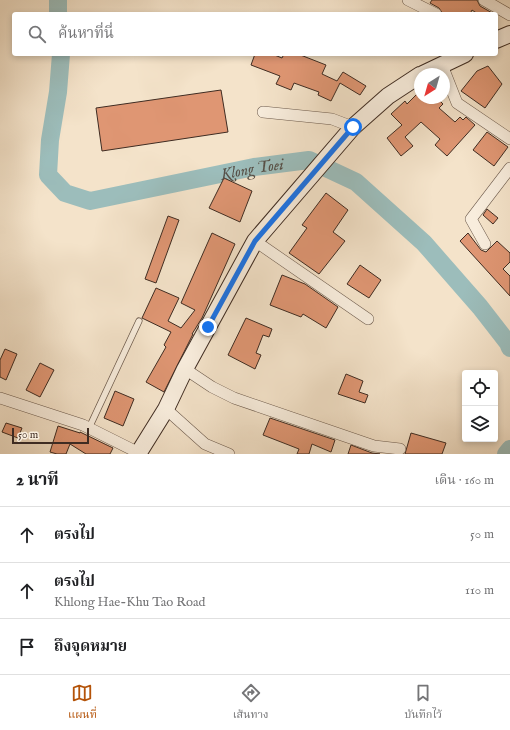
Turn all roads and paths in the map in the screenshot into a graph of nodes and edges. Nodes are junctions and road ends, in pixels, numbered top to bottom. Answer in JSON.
{"nodes":[{"id":1,"x":408,"y":0,"type":"edge"},
{"id":2,"x":484,"y":0,"type":"edge"},
{"id":3,"x":432,"y":12,"type":"edge"},
{"id":4,"x":510,"y":15,"type":"edge"},
{"id":5,"x":510,"y":34,"type":"edge"},
{"id":6,"x":498,"y":39,"type":"edge"},
{"id":7,"x":461,"y":56,"type":"edge"},
{"id":8,"x":442,"y":65,"type":"junction"},
{"id":9,"x":436,"y":68,"type":"edge"},
{"id":10,"x":414,"y":79,"type":"edge"},
{"id":11,"x":263,"y":112,"type":"dead end"},
{"id":12,"x":353,"y":127,"type":"junction"},
{"id":13,"x":510,"y":139,"type":"edge"},
{"id":14,"x":510,"y":168,"type":"edge"},
{"id":15,"x":255,"y":241,"type":"junction"},
{"id":16,"x":485,"y":244,"type":"dead end"},
{"id":17,"x":368,"y":319,"type":"dead end"},
{"id":18,"x":139,"y":321,"type":"dead end"},
{"id":19,"x":185,"y":369,"type":"junction"},
{"id":20,"x":0,"y":398,"type":"edge"},
{"id":21,"x":166,"y":408,"type":"junction"},
{"id":22,"x":89,"y":428,"type":"junction"},
{"id":23,"x":400,"y":449,"type":"dead end"},
{"id":24,"x":138,"y":453,"type":"edge"},
{"id":25,"x":229,"y":454,"type":"edge"}],
"edges":[{"from":1,"to":3,"type":"street"},
{"from":2,"to":4,"type":"street"},
{"from":5,"to":6,"type":"street"},
{"from":7,"to":8,"type":"street"},
{"from":8,"to":9,"type":"street"},
{"from":8,"to":13,"type":"street"},
{"from":10,"to":12,"type":"street"},
{"from":11,"to":12,"type":"street"},
{"from":12,"to":15,"type":"street"},
{"from":14,"to":16,"type":"street"},
{"from":15,"to":17,"type":"street"},
{"from":15,"to":19,"type":"street"},
{"from":18,"to":22,"type":"lane"},
{"from":19,"to":21,"type":"street"},
{"from":19,"to":23,"type":"street"},
{"from":20,"to":22,"type":"street"},
{"from":21,"to":24,"type":"street"},
{"from":21,"to":25,"type":"street"},
{"from":22,"to":24,"type":"street"}]}
